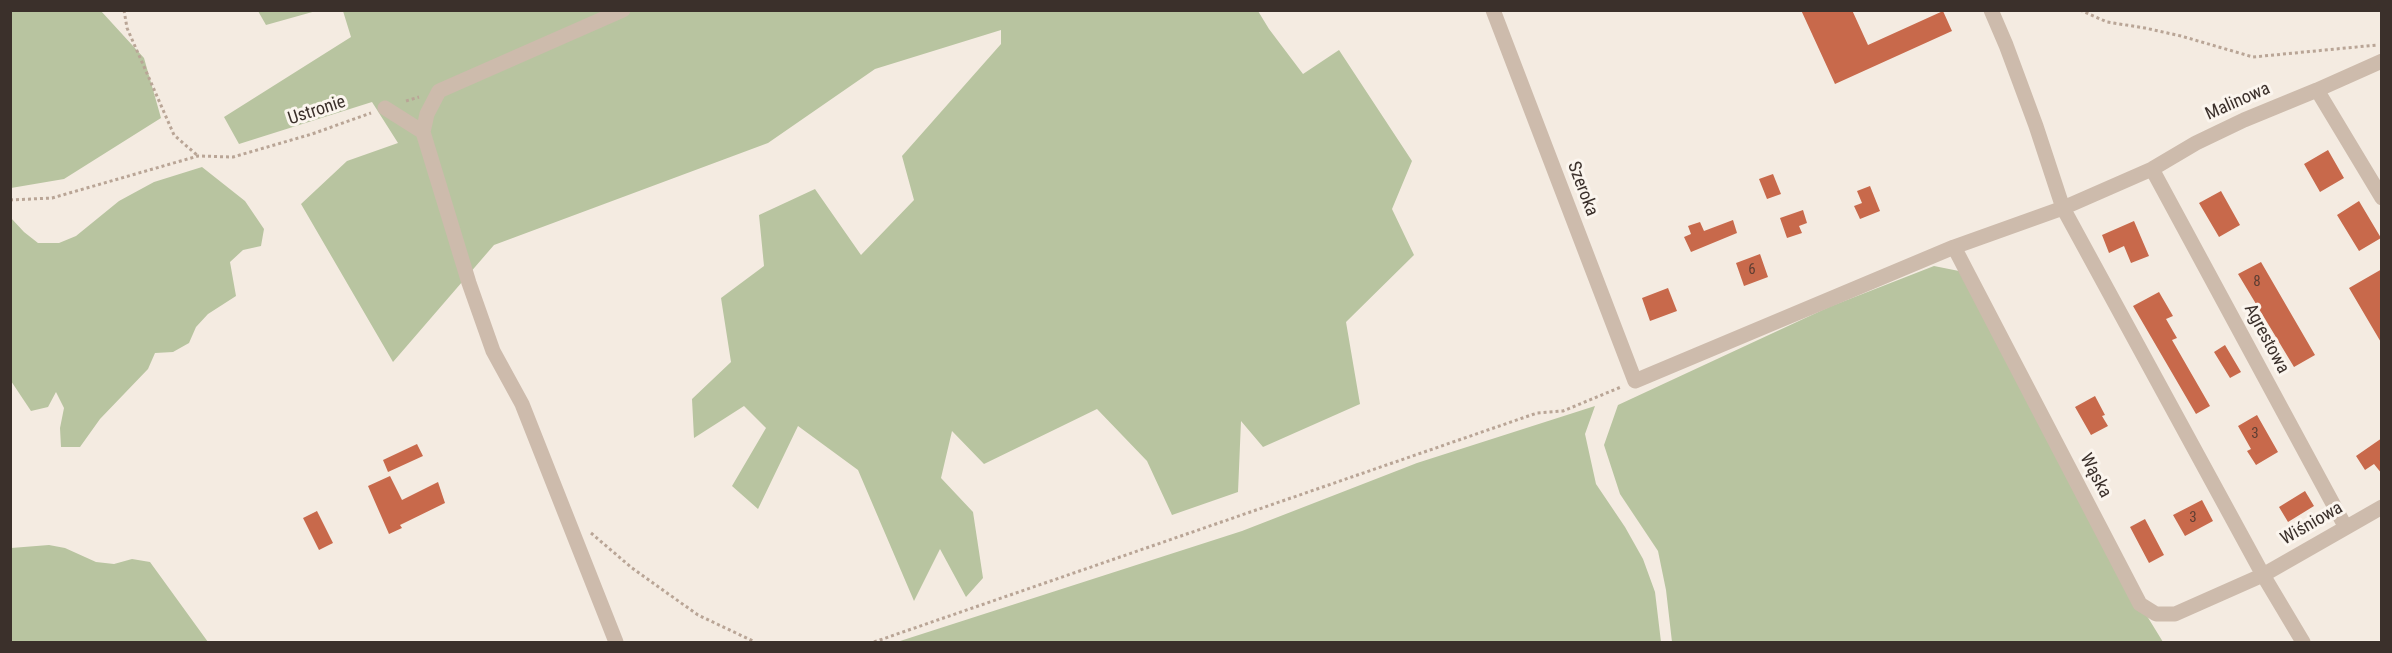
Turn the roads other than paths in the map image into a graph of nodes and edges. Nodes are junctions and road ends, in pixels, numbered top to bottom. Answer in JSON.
{"nodes":[{"id":1,"x":623,"y":10,"type":"edge"},
{"id":2,"x":1493,"y":10,"type":"edge"},
{"id":3,"x":1991,"y":10,"type":"edge"},
{"id":4,"x":2382,"y":61,"type":"edge"},
{"id":5,"x":2318,"y":90,"type":"junction"},
{"id":6,"x":385,"y":108,"type":"road end"},
{"id":7,"x":423,"y":132,"type":"junction"},
{"id":8,"x":2152,"y":169,"type":"junction"},
{"id":9,"x":2382,"y":198,"type":"edge"},
{"id":10,"x":2063,"y":208,"type":"junction"},
{"id":11,"x":1954,"y":248,"type":"junction"},
{"id":12,"x":2382,"y":507,"type":"edge"},
{"id":13,"x":2345,"y":526,"type":"junction"},
{"id":14,"x":2263,"y":575,"type":"junction"},
{"id":15,"x":616,"y":642,"type":"edge"},
{"id":16,"x":2303,"y":642,"type":"edge"}],
"edges":[{"from":1,"to":7,"type":"street"},
{"from":2,"to":11,"type":"street","name":"Szeroka"},
{"from":3,"to":10,"type":"street"},
{"from":4,"to":5,"type":"street","name":"Malinowa"},
{"from":5,"to":8,"type":"street","name":"Malinowa"},
{"from":5,"to":9,"type":"street"},
{"from":6,"to":7,"type":"street"},
{"from":7,"to":15,"type":"street"},
{"from":8,"to":10,"type":"street","name":"Malinowa"},
{"from":8,"to":13,"type":"street","name":"Agrestowa"},
{"from":10,"to":11,"type":"street"},
{"from":10,"to":14,"type":"street"},
{"from":11,"to":14,"type":"street","name":"Wąska"},
{"from":12,"to":13,"type":"street","name":"Wiśniowa"},
{"from":13,"to":14,"type":"street","name":"Wiśniowa"},
{"from":14,"to":16,"type":"street"}]}
